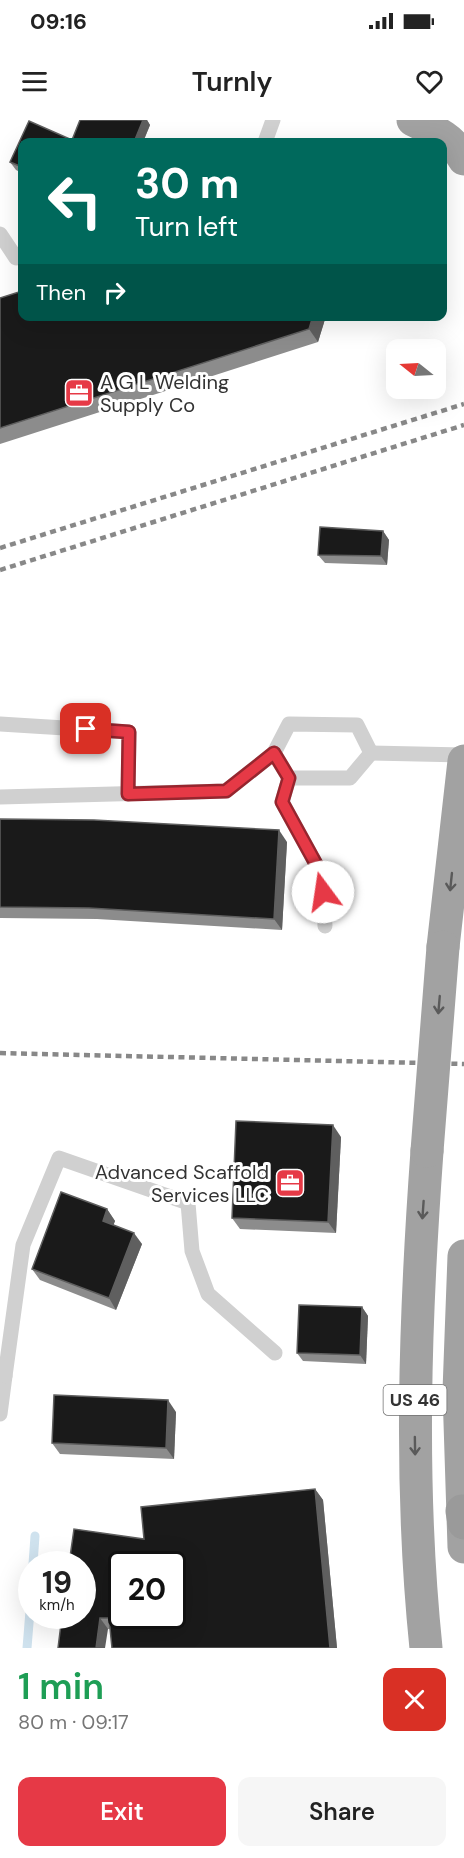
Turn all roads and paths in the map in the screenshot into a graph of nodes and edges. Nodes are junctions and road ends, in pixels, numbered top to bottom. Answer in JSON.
{"nodes":[{"id":1,"x":273,"y":120,"type":"edge"},
{"id":2,"x":413,"y":120,"type":"edge"},
{"id":3,"x":266,"y":138,"type":"edge"},
{"id":4,"x":445,"y":138,"type":"edge"},
{"id":5,"x":447,"y":139,"type":"edge"},
{"id":6,"x":464,"y":159,"type":"edge"},
{"id":7,"x":0,"y":234,"type":"edge"},
{"id":8,"x":13,"y":258,"type":"edge"},
{"id":9,"x":0,"y":724,"type":"edge"},
{"id":10,"x":274,"y":753,"type":"junction"},
{"id":11,"x":371,"y":753,"type":"junction"},
{"id":12,"x":464,"y":755,"type":"edge"},
{"id":13,"x":464,"y":761,"type":"edge"},
{"id":14,"x":289,"y":778,"type":"junction"},
{"id":15,"x":128,"y":794,"type":"junction"},
{"id":16,"x":0,"y":796,"type":"edge"},
{"id":17,"x":325,"y":926,"type":"dead end"},
{"id":18,"x":464,"y":1256,"type":"edge"},
{"id":19,"x":275,"y":1353,"type":"dead end"},
{"id":20,"x":3,"y":1375,"type":"edge"},
{"id":21,"x":0,"y":1414,"type":"edge"},
{"id":22,"x":463,"y":1517,"type":"edge"},
{"id":23,"x":464,"y":1547,"type":"edge"},
{"id":24,"x":426,"y":1648,"type":"edge"}],
"edges":[{"from":1,"to":3,"type":"lane"},
{"from":2,"to":4,"type":"highway"},
{"from":5,"to":6,"type":"highway"},
{"from":7,"to":8,"type":"lane"},
{"from":9,"to":15,"type":"lane"},
{"from":10,"to":11,"type":"lane"},
{"from":10,"to":14,"type":"lane"},
{"from":10,"to":15,"type":"lane"},
{"from":11,"to":12,"type":"lane"},
{"from":11,"to":14,"type":"lane"},
{"from":13,"to":24,"type":"highway","number":"US 46","one_way":true,"bridge":true},
{"from":14,"to":17,"type":"lane"},
{"from":15,"to":16,"type":"lane"},
{"from":18,"to":22,"type":"highway","number":"US 46"},
{"from":19,"to":20,"type":"lane"},
{"from":20,"to":21,"type":"lane"},
{"from":22,"to":23,"type":"highway","number":"US 46"}]}
